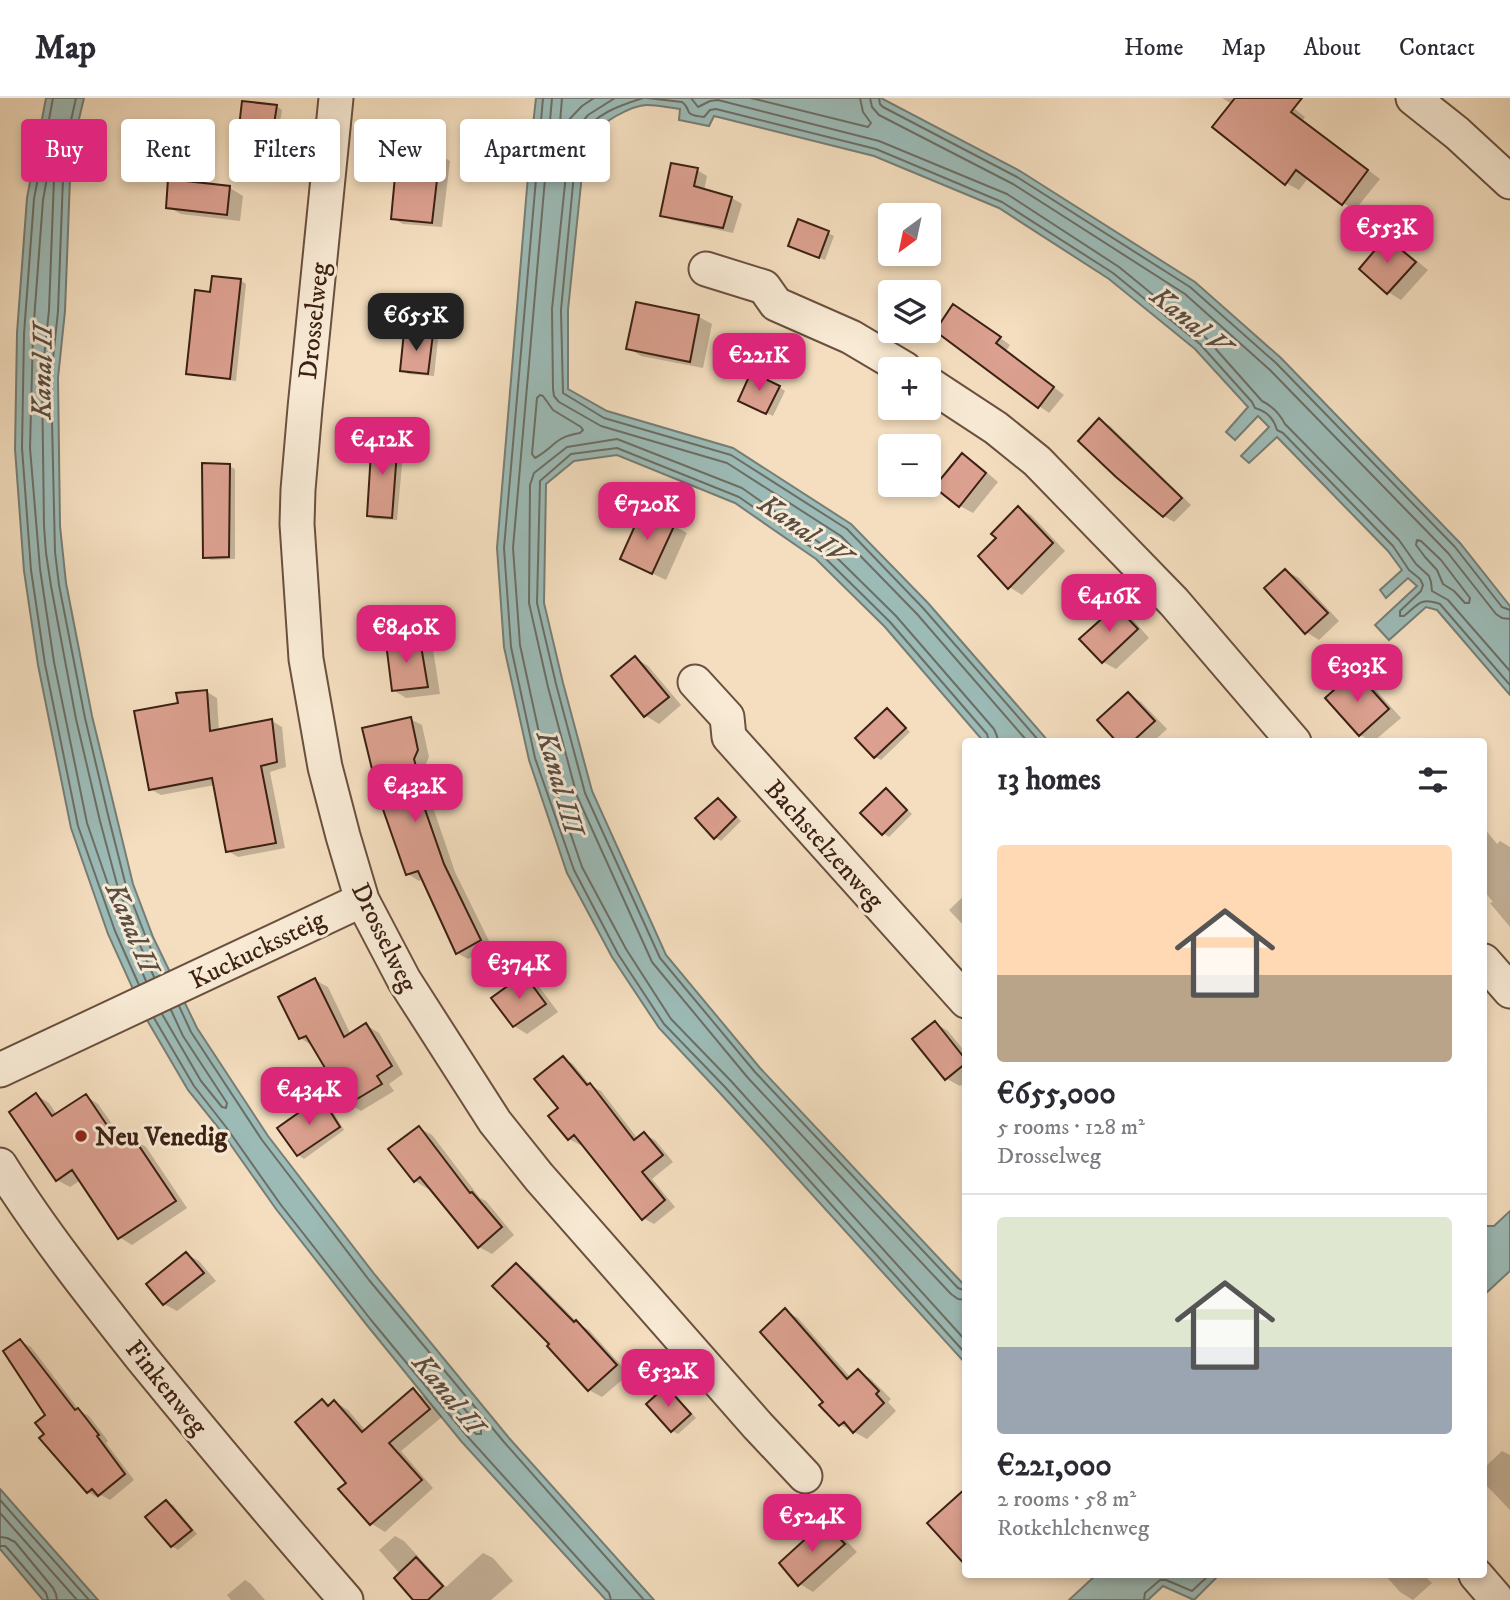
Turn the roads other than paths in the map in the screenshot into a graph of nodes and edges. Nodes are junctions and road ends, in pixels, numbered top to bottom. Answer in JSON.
{"nodes":[{"id":1,"x":336,"y":98,"type":"edge"},
{"id":2,"x":1413,"y":98,"type":"edge"},
{"id":3,"x":1510,"y":182,"type":"edge"},
{"id":4,"x":706,"y":269,"type":"dead end"},
{"id":5,"x":885,"y":357,"type":"edge"},
{"id":6,"x":941,"y":392,"type":"edge"},
{"id":7,"x":695,"y":682,"type":"dead end"},
{"id":8,"x":1291,"y":738,"type":"edge"},
{"id":9,"x":362,"y":900,"type":"junction"},
{"id":10,"x":1487,"y":964,"type":"edge"},
{"id":11,"x":1510,"y":991,"type":"edge"},
{"id":12,"x":962,"y":997,"type":"edge"},
{"id":13,"x":0,"y":1070,"type":"edge"},
{"id":14,"x":0,"y":1165,"type":"edge"},
{"id":15,"x":805,"y":1476,"type":"dead end"},
{"id":16,"x":346,"y":1600,"type":"edge"}],
"edges":[{"from":1,"to":9,"type":"street","name":"Drosselweg"},
{"from":2,"to":3,"type":"street"},
{"from":4,"to":5,"type":"street"},
{"from":6,"to":8,"type":"street"},
{"from":7,"to":12,"type":"street","name":"Bachstelzenweg"},
{"from":9,"to":13,"type":"street","name":"Kuckuckssteig"},
{"from":9,"to":15,"type":"street","name":"Drosselweg"},
{"from":10,"to":11,"type":"street"},
{"from":14,"to":16,"type":"street","name":"Finkenweg"}]}
